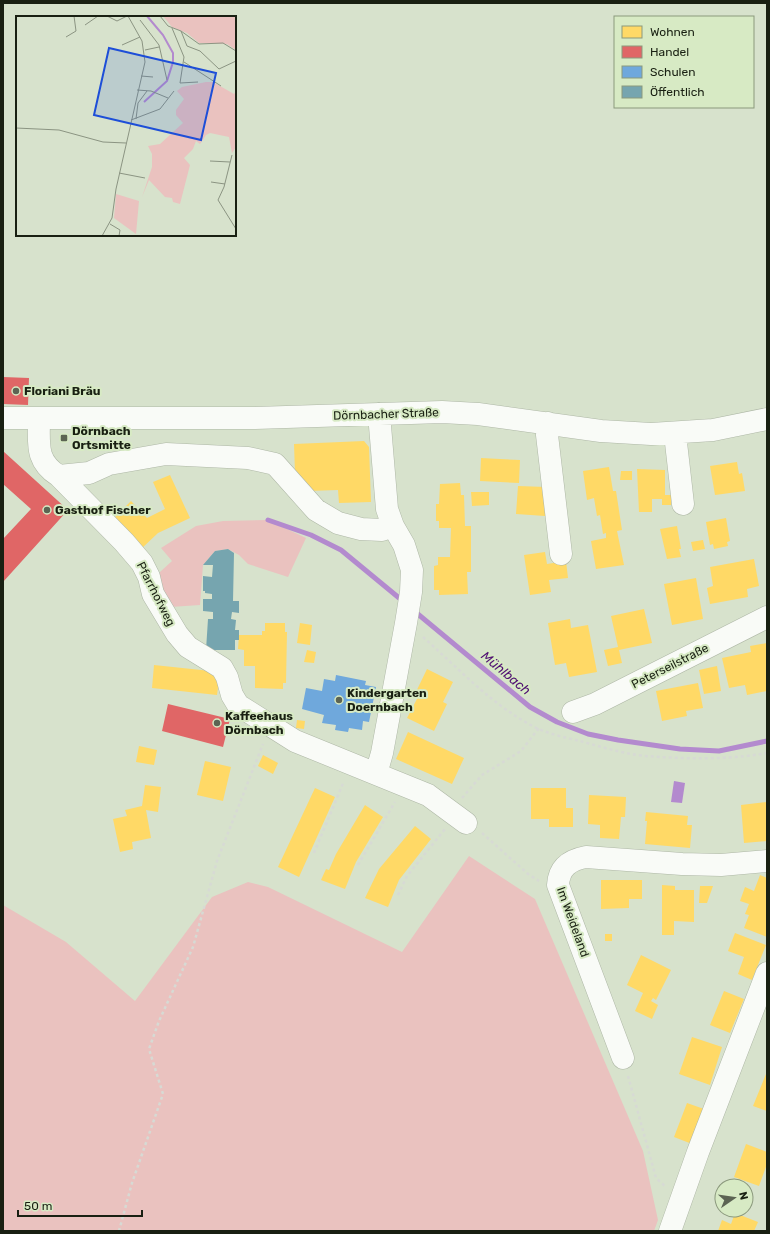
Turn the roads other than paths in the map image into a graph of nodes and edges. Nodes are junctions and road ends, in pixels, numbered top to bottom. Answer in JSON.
{"nodes":[{"id":1,"x":379,"y":414,"type":"junction"},
{"id":2,"x":3,"y":418,"type":"edge"},
{"id":3,"x":39,"y":418,"type":"junction"},
{"id":4,"x":767,"y":419,"type":"edge"},
{"id":5,"x":548,"y":423,"type":"junction"},
{"id":6,"x":675,"y":434,"type":"junction"},
{"id":7,"x":60,"y":476,"type":"junction"},
{"id":8,"x":683,"y":504,"type":"dead end"},
{"id":9,"x":393,"y":526,"type":"junction"},
{"id":10,"x":561,"y":554,"type":"dead end"},
{"id":11,"x":767,"y":617,"type":"edge"},
{"id":12,"x":573,"y":712,"type":"dead end"},
{"id":13,"x":376,"y":774,"type":"junction"},
{"id":14,"x":458,"y":816,"type":"road end"},
{"id":15,"x":767,"y":861,"type":"edge"},
{"id":16,"x":767,"y":973,"type":"edge"},
{"id":17,"x":623,"y":1058,"type":"road end"},
{"id":18,"x":672,"y":1226,"type":"edge"}],
"edges":[{"from":1,"to":3,"type":"street","name":"Dörnbacher Straße"},
{"from":1,"to":5,"type":"street","name":"Dörnbacher Straße"},
{"from":1,"to":9,"type":"street"},
{"from":2,"to":3,"type":"street","name":"Dörnbacher Straße"},
{"from":3,"to":7,"type":"street","name":"Pfarrhofweg"},
{"from":4,"to":6,"type":"street","name":"Dörnbacher Straße"},
{"from":5,"to":6,"type":"street","name":"Dörnbacher Straße"},
{"from":5,"to":10,"type":"street"},
{"from":6,"to":8,"type":"street"},
{"from":7,"to":9,"type":"street"},
{"from":7,"to":13,"type":"street","name":"Pfarrhofweg"},
{"from":9,"to":13,"type":"street"},
{"from":11,"to":12,"type":"street","name":"Peterseilstraße"},
{"from":13,"to":14,"type":"street","name":"Pfarrhofweg"},
{"from":15,"to":17,"type":"street","name":"Im Weideland"},
{"from":16,"to":18,"type":"street"}]}
